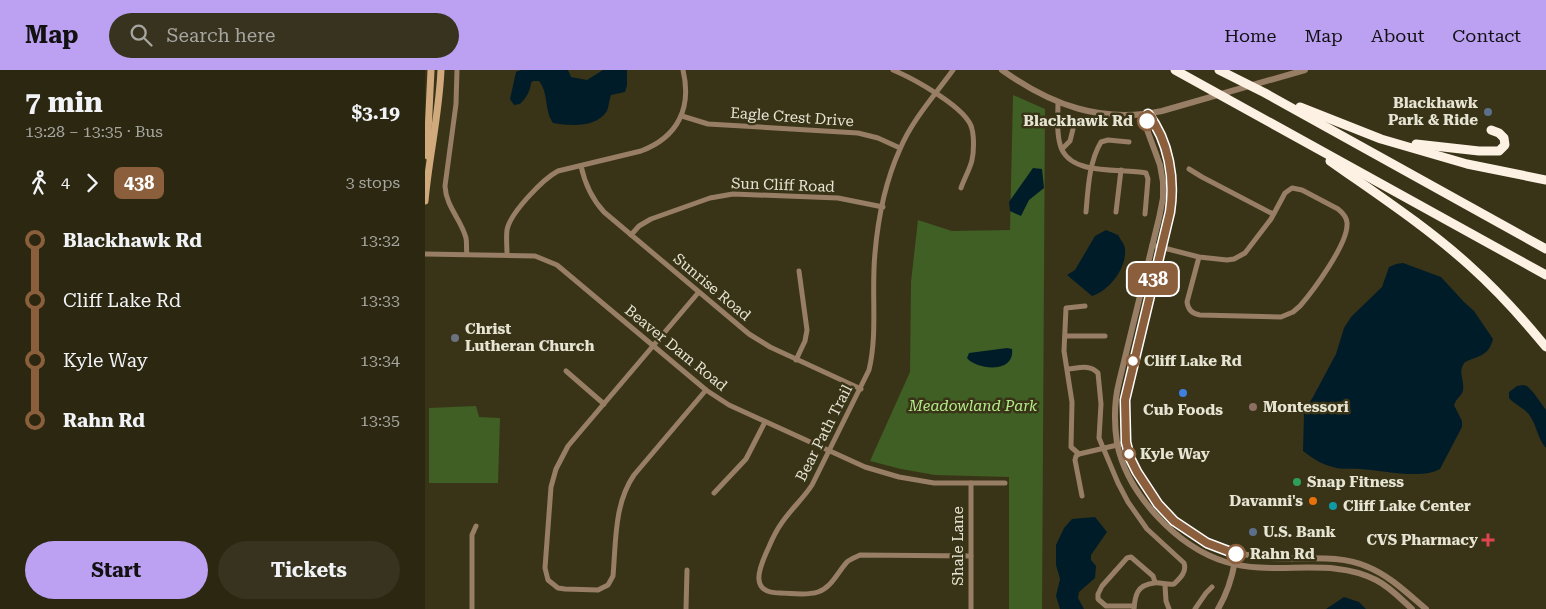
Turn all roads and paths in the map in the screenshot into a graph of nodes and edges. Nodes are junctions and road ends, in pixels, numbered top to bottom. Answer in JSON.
{"nodes":[{"id":1,"x":431,"y":70,"type":"edge"},
{"id":2,"x":441,"y":70,"type":"edge"},
{"id":3,"x":457,"y":70,"type":"edge"},
{"id":4,"x":683,"y":70,"type":"edge"},
{"id":5,"x":893,"y":70,"type":"edge"},
{"id":6,"x":953,"y":70,"type":"edge"},
{"id":7,"x":1002,"y":70,"type":"edge"},
{"id":8,"x":1175,"y":70,"type":"edge"},
{"id":9,"x":1219,"y":70,"type":"edge"},
{"id":10,"x":1305,"y":70,"type":"edge"},
{"id":11,"x":1265,"y":93,"type":"junction"},
{"id":12,"x":936,"y":94,"type":"junction"},
{"id":13,"x":1058,"y":103,"type":"junction"},
{"id":14,"x":1148,"y":114,"type":"junction"},
{"id":15,"x":682,"y":116,"type":"junction"},
{"id":16,"x":1073,"y":129,"type":"dead end"},
{"id":17,"x":1491,"y":130,"type":"dead end"},
{"id":18,"x":1293,"y":135,"type":"junction"},
{"id":19,"x":1381,"y":139,"type":"junction"},
{"id":20,"x":1129,"y":142,"type":"dead end"},
{"id":21,"x":900,"y":148,"type":"junction"},
{"id":22,"x":1062,"y":150,"type":"junction"},
{"id":23,"x":581,"y":166,"type":"junction"},
{"id":24,"x":429,"y":168,"type":"junction"},
{"id":25,"x":1092,"y":168,"type":"junction"},
{"id":26,"x":1189,"y":169,"type":"dead end"},
{"id":27,"x":1121,"y":170,"type":"junction"},
{"id":28,"x":1546,"y":180,"type":"edge"},
{"id":29,"x":961,"y":188,"type":"dead end"},
{"id":30,"x":425,"y":201,"type":"edge"},
{"id":31,"x":883,"y":207,"type":"junction"},
{"id":32,"x":1086,"y":212,"type":"dead end"},
{"id":33,"x":1116,"y":212,"type":"dead end"},
{"id":34,"x":1145,"y":214,"type":"dead end"},
{"id":35,"x":1273,"y":214,"type":"junction"},
{"id":36,"x":631,"y":235,"type":"junction"},
{"id":37,"x":1152,"y":245,"type":"junction"},
{"id":38,"x":1161,"y":248,"type":"junction"},
{"id":39,"x":1546,"y":249,"type":"edge"},
{"id":40,"x":425,"y":254,"type":"edge"},
{"id":41,"x":467,"y":254,"type":"junction"},
{"id":42,"x":507,"y":254,"type":"junction"},
{"id":43,"x":1199,"y":257,"type":"junction"},
{"id":44,"x":799,"y":271,"type":"dead end"},
{"id":45,"x":1546,"y":275,"type":"edge"},
{"id":46,"x":698,"y":293,"type":"junction"},
{"id":47,"x":1085,"y":306,"type":"dead end"},
{"id":48,"x":1065,"y":336,"type":"junction"},
{"id":49,"x":1105,"y":336,"type":"dead end"},
{"id":50,"x":653,"y":346,"type":"junction"},
{"id":51,"x":1546,"y":347,"type":"edge"},
{"id":52,"x":797,"y":360,"type":"junction"},
{"id":53,"x":1068,"y":369,"type":"junction"},
{"id":54,"x":566,"y":371,"type":"dead end"},
{"id":55,"x":861,"y":389,"type":"junction"},
{"id":56,"x":706,"y":390,"type":"junction"},
{"id":57,"x":604,"y":404,"type":"junction"},
{"id":58,"x":765,"y":422,"type":"junction"},
{"id":59,"x":1126,"y":442,"type":"junction"},
{"id":60,"x":1118,"y":444,"type":"junction"},
{"id":61,"x":1104,"y":447,"type":"junction"},
{"id":62,"x":830,"y":451,"type":"junction"},
{"id":63,"x":1079,"y":454,"type":"junction"},
{"id":64,"x":971,"y":483,"type":"junction"},
{"id":65,"x":1005,"y":483,"type":"dead end"},
{"id":66,"x":714,"y":493,"type":"dead end"},
{"id":67,"x":1082,"y":496,"type":"dead end"},
{"id":68,"x":476,"y":526,"type":"dead end"},
{"id":69,"x":1236,"y":554,"type":"junction"},
{"id":70,"x":971,"y":556,"type":"junction"},
{"id":71,"x":1235,"y":564,"type":"junction"},
{"id":72,"x":687,"y":570,"type":"dead end"},
{"id":73,"x":1155,"y":582,"type":"junction"},
{"id":74,"x":1165,"y":585,"type":"junction"},
{"id":75,"x":1212,"y":587,"type":"dead end"},
{"id":76,"x":1135,"y":608,"type":"edge"},
{"id":77,"x":471,"y":609,"type":"edge"},
{"id":78,"x":686,"y":609,"type":"edge"},
{"id":79,"x":971,"y":609,"type":"edge"},
{"id":80,"x":1169,"y":609,"type":"edge"},
{"id":81,"x":1195,"y":609,"type":"edge"},
{"id":82,"x":1218,"y":609,"type":"edge"},
{"id":83,"x":1411,"y":609,"type":"edge"},
{"id":84,"x":1426,"y":609,"type":"edge"}],
"edges":[{"from":1,"to":24,"type":"main road"},
{"from":2,"to":24,"type":"main road"},
{"from":3,"to":41,"type":"street"},
{"from":4,"to":15,"type":"street"},
{"from":5,"to":12,"type":"street"},
{"from":6,"to":12,"type":"street","name":"Bear Path Trail"},
{"from":7,"to":13,"type":"street"},
{"from":8,"to":18,"type":"highway"},
{"from":9,"to":11,"type":"highway"},
{"from":10,"to":14,"type":"street"},
{"from":11,"to":19,"type":"highway"},
{"from":11,"to":39,"type":"highway"},
{"from":12,"to":21,"type":"street","name":"Bear Path Trail"},
{"from":12,"to":29,"type":"street"},
{"from":13,"to":14,"type":"street"},
{"from":13,"to":22,"type":"street"},
{"from":14,"to":37,"type":"street"},
{"from":14,"to":38,"type":"street"},
{"from":15,"to":21,"type":"street","name":"Eagle Crest Drive"},
{"from":15,"to":23,"type":"street"},
{"from":16,"to":22,"type":"street"},
{"from":17,"to":19,"type":"highway"},
{"from":18,"to":45,"type":"highway"},
{"from":18,"to":51,"type":"highway"},
{"from":19,"to":28,"type":"highway"},
{"from":20,"to":25,"type":"street"},
{"from":21,"to":31,"type":"street","name":"Bear Path Trail"},
{"from":22,"to":25,"type":"street"},
{"from":23,"to":36,"type":"street","name":"Sunrise Road"},
{"from":23,"to":42,"type":"street"},
{"from":24,"to":30,"type":"main road"},
{"from":25,"to":27,"type":"street"},
{"from":25,"to":32,"type":"street"},
{"from":26,"to":35,"type":"street"},
{"from":27,"to":33,"type":"street"},
{"from":27,"to":34,"type":"street"},
{"from":31,"to":36,"type":"street","name":"Sun Cliff Road"},
{"from":31,"to":55,"type":"street","name":"Bear Path Trail"},
{"from":35,"to":43,"type":"street"},
{"from":35,"to":43,"type":"street"},
{"from":36,"to":46,"type":"street","name":"Sunrise Road"},
{"from":37,"to":38,"type":"street"},
{"from":37,"to":60,"type":"street"},
{"from":38,"to":43,"type":"street"},
{"from":38,"to":59,"type":"street"},
{"from":40,"to":41,"type":"street","name":"Beaver Dam Road"},
{"from":41,"to":42,"type":"street","name":"Beaver Dam Road"},
{"from":42,"to":50,"type":"street","name":"Beaver Dam Road"},
{"from":44,"to":52,"type":"street"},
{"from":46,"to":50,"type":"street"},
{"from":46,"to":52,"type":"street","name":"Sunrise Road"},
{"from":47,"to":48,"type":"street"},
{"from":48,"to":49,"type":"street"},
{"from":48,"to":53,"type":"street"},
{"from":50,"to":56,"type":"street","name":"Beaver Dam Road"},
{"from":50,"to":57,"type":"street"},
{"from":52,"to":55,"type":"street","name":"Sunrise Road"},
{"from":53,"to":61,"type":"street"},
{"from":53,"to":63,"type":"street"},
{"from":54,"to":57,"type":"street"},
{"from":55,"to":62,"type":"street","name":"Bear Path Trail"},
{"from":56,"to":57,"type":"street"},
{"from":56,"to":58,"type":"street","name":"Beaver Dam Road"},
{"from":58,"to":62,"type":"street","name":"Beaver Dam Road"},
{"from":58,"to":66,"type":"street"},
{"from":59,"to":60,"type":"street"},
{"from":59,"to":69,"type":"street"},
{"from":60,"to":61,"type":"street"},
{"from":60,"to":71,"type":"street"},
{"from":61,"to":63,"type":"street"},
{"from":61,"to":74,"type":"street"},
{"from":62,"to":64,"type":"street","name":"Beaver Dam Road"},
{"from":62,"to":70,"type":"street","name":"Bear Path Trail"},
{"from":63,"to":67,"type":"street"},
{"from":64,"to":65,"type":"street","name":"Beaver Dam Road"},
{"from":64,"to":70,"type":"street","name":"Shale Lane"},
{"from":68,"to":77,"type":"street"},
{"from":69,"to":71,"type":"street"},
{"from":69,"to":84,"type":"street"},
{"from":70,"to":79,"type":"street","name":"Shale Lane"},
{"from":71,"to":82,"type":"street"},
{"from":71,"to":83,"type":"street"},
{"from":72,"to":78,"type":"street"},
{"from":73,"to":74,"type":"street"},
{"from":73,"to":76,"type":"street"},
{"from":73,"to":76,"type":"street"},
{"from":74,"to":80,"type":"street"},
{"from":75,"to":81,"type":"street"}]}
